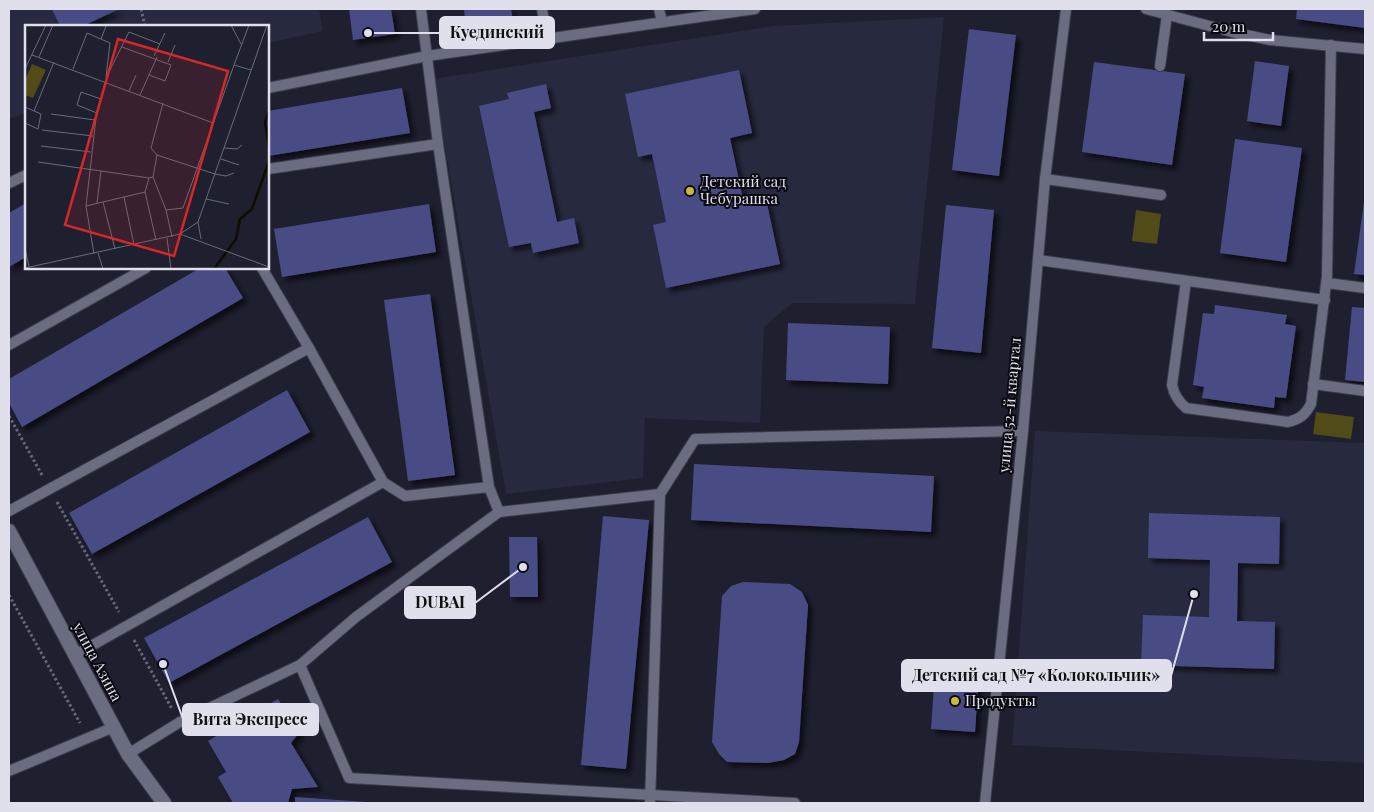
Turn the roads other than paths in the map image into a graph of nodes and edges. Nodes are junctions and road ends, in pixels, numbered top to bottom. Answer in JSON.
{"nodes":[{"id":1,"x":421,"y":9,"type":"edge"},
{"id":2,"x":542,"y":9,"type":"edge"},
{"id":3,"x":659,"y":9,"type":"edge"},
{"id":4,"x":755,"y":9,"type":"edge"},
{"id":5,"x":1066,"y":9,"type":"edge"},
{"id":6,"x":1146,"y":9,"type":"edge"},
{"id":7,"x":1167,"y":15,"type":"junction"},
{"id":8,"x":662,"y":22,"type":"junction"},
{"id":9,"x":547,"y":39,"type":"junction"},
{"id":10,"x":1331,"y":45,"type":"junction"},
{"id":11,"x":1365,"y":49,"type":"edge"},
{"id":12,"x":427,"y":56,"type":"junction"},
{"id":13,"x":1160,"y":66,"type":"dead end"},
{"id":14,"x":269,"y":88,"type":"edge"},
{"id":15,"x":438,"y":144,"type":"junction"},
{"id":16,"x":269,"y":169,"type":"edge"},
{"id":17,"x":25,"y":175,"type":"edge"},
{"id":18,"x":1045,"y":179,"type":"junction"},
{"id":19,"x":9,"y":182,"type":"edge"},
{"id":20,"x":1161,"y":195,"type":"dead end"},
{"id":21,"x":1038,"y":260,"type":"junction"},
{"id":22,"x":144,"y":269,"type":"edge"},
{"id":23,"x":263,"y":269,"type":"edge"},
{"id":24,"x":1186,"y":281,"type":"junction"},
{"id":25,"x":1327,"y":283,"type":"junction"},
{"id":26,"x":1365,"y":288,"type":"edge"},
{"id":27,"x":1325,"y":300,"type":"junction"},
{"id":28,"x":9,"y":345,"type":"edge"},
{"id":29,"x":309,"y":348,"type":"junction"},
{"id":30,"x":1313,"y":384,"type":"junction"},
{"id":31,"x":1365,"y":391,"type":"edge"},
{"id":32,"x":1023,"y":431,"type":"junction"},
{"id":33,"x":383,"y":482,"type":"junction"},
{"id":34,"x":489,"y":487,"type":"junction"},
{"id":35,"x":660,"y":494,"type":"junction"},
{"id":36,"x":9,"y":511,"type":"edge"},
{"id":37,"x":499,"y":512,"type":"junction"},
{"id":38,"x":9,"y":532,"type":"edge"},
{"id":39,"x":75,"y":654,"type":"junction"},
{"id":40,"x":300,"y":666,"type":"junction"},
{"id":41,"x":114,"y":727,"type":"junction"},
{"id":42,"x":128,"y":754,"type":"junction"},
{"id":43,"x":9,"y":771,"type":"edge"},
{"id":44,"x":650,"y":800,"type":"edge"},
{"id":45,"x":164,"y":803,"type":"edge"},
{"id":46,"x":795,"y":803,"type":"edge"},
{"id":47,"x":985,"y":803,"type":"edge"}],
"edges":[{"from":1,"to":12,"type":"lane"},
{"from":2,"to":9,"type":"lane"},
{"from":3,"to":8,"type":"lane"},
{"from":4,"to":8,"type":"lane"},
{"from":5,"to":18,"type":"lane","name":"улица 52-й квартал"},
{"from":6,"to":7,"type":"lane"},
{"from":7,"to":10,"type":"lane"},
{"from":7,"to":13,"type":"lane"},
{"from":8,"to":9,"type":"lane"},
{"from":9,"to":12,"type":"lane"},
{"from":10,"to":11,"type":"lane"},
{"from":10,"to":25,"type":"lane"},
{"from":12,"to":14,"type":"lane"},
{"from":12,"to":15,"type":"lane"},
{"from":15,"to":16,"type":"lane"},
{"from":15,"to":34,"type":"lane"},
{"from":17,"to":19,"type":"lane"},
{"from":18,"to":20,"type":"lane"},
{"from":18,"to":21,"type":"lane","name":"улица 52-й квартал"},
{"from":21,"to":24,"type":"lane"},
{"from":21,"to":32,"type":"lane","name":"улица 52-й квартал"},
{"from":22,"to":28,"type":"lane"},
{"from":23,"to":29,"type":"lane"},
{"from":24,"to":27,"type":"lane"},
{"from":24,"to":30,"type":"lane"},
{"from":25,"to":26,"type":"lane"},
{"from":25,"to":27,"type":"lane"},
{"from":27,"to":30,"type":"lane"},
{"from":29,"to":33,"type":"lane"},
{"from":29,"to":36,"type":"lane"},
{"from":30,"to":31,"type":"lane"},
{"from":32,"to":35,"type":"lane"},
{"from":32,"to":47,"type":"lane","name":"улица 52-й квартал"},
{"from":33,"to":34,"type":"lane"},
{"from":33,"to":39,"type":"lane"},
{"from":34,"to":37,"type":"lane"},
{"from":35,"to":37,"type":"lane"},
{"from":35,"to":44,"type":"lane"},
{"from":37,"to":40,"type":"lane"},
{"from":38,"to":39,"type":"street","name":"улица Азина"},
{"from":39,"to":41,"type":"street","name":"улица Азина"},
{"from":40,"to":42,"type":"lane"},
{"from":40,"to":44,"type":"lane"},
{"from":41,"to":42,"type":"street","name":"улица Азина"},
{"from":41,"to":43,"type":"lane"},
{"from":42,"to":45,"type":"street","name":"улица Азина"},
{"from":44,"to":46,"type":"lane"}]}
